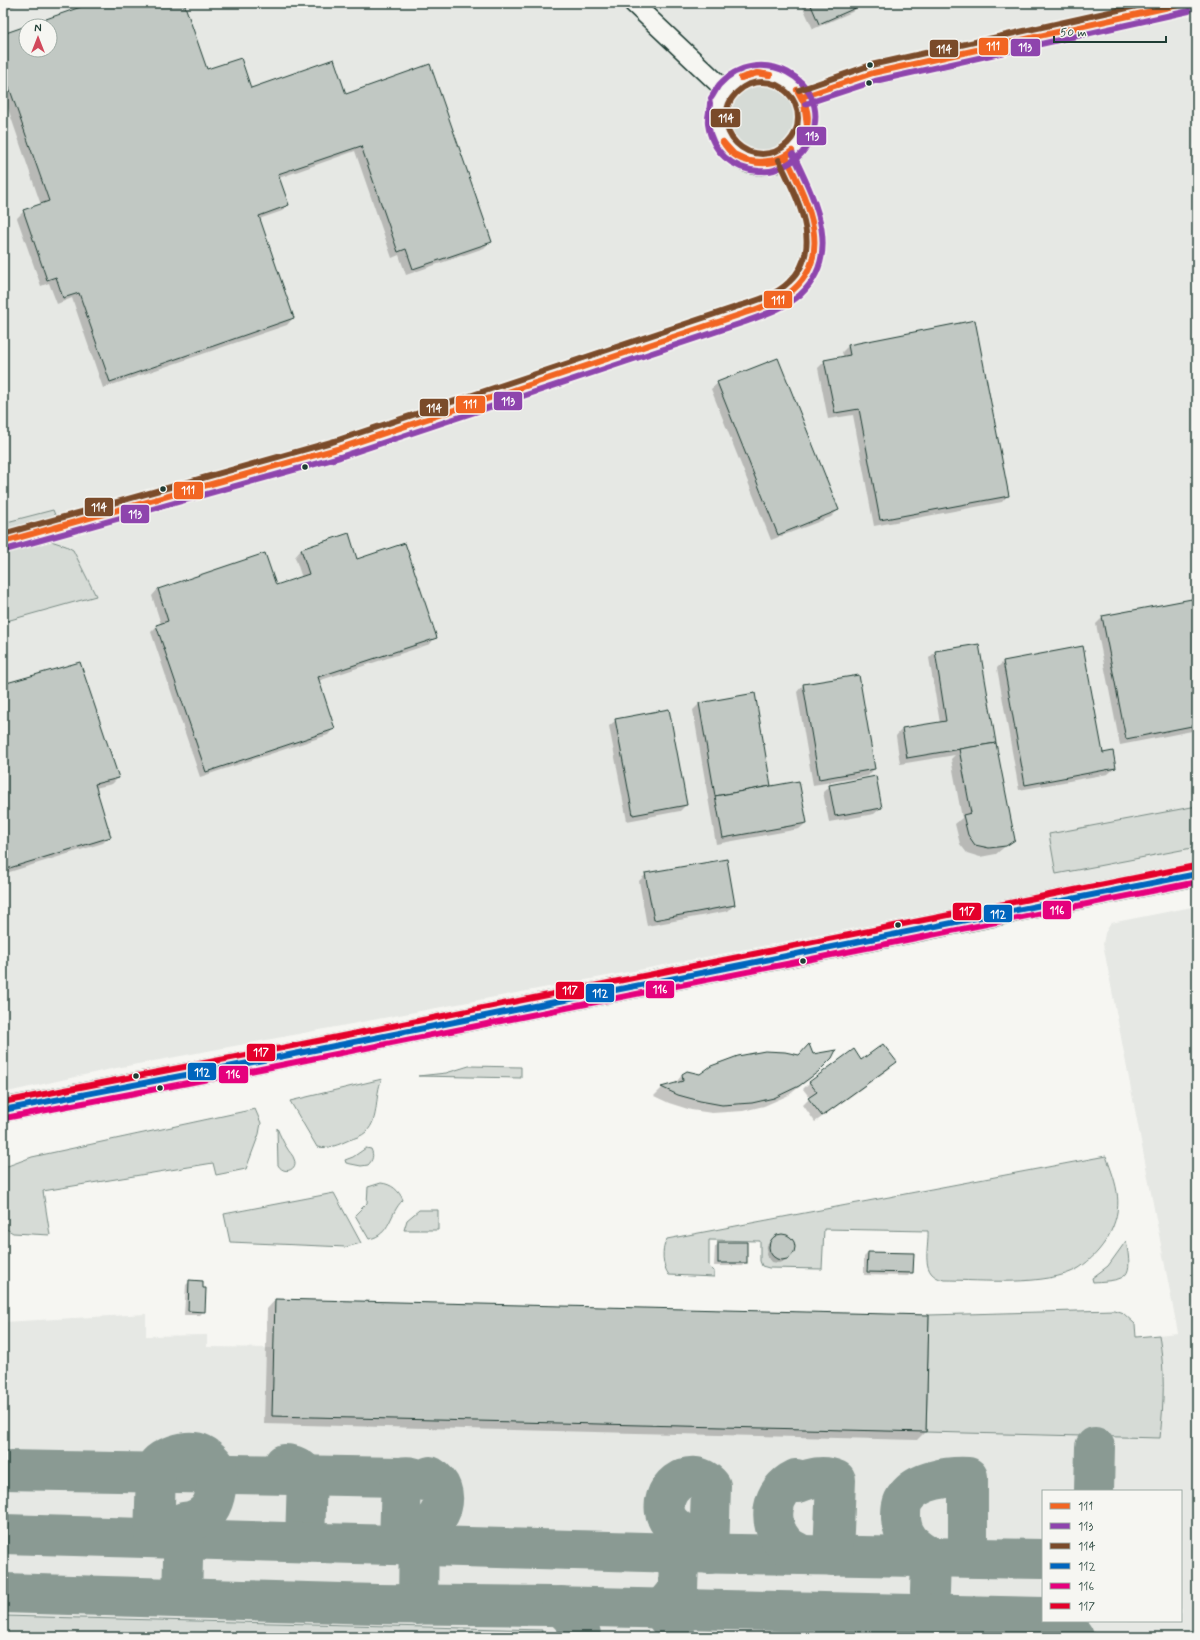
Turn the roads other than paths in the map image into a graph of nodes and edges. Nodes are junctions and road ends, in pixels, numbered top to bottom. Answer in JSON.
{"nodes":[{"id":1,"x":633,"y":3,"type":"edge"},
{"id":2,"x":1188,"y":3,"type":"edge"},
{"id":3,"x":725,"y":90,"type":"junction"},
{"id":4,"x":802,"y":97,"type":"junction"},
{"id":5,"x":786,"y":157,"type":"junction"},
{"id":6,"x":3,"y":542,"type":"edge"},
{"id":7,"x":1197,"y":874,"type":"edge"},
{"id":8,"x":3,"y":1110,"type":"edge"}],
"edges":[{"from":1,"to":3,"type":"street"},
{"from":2,"to":4,"type":"street"},
{"from":3,"to":4,"type":"street"},
{"from":3,"to":5,"type":"street"},
{"from":4,"to":5,"type":"street"},
{"from":5,"to":6,"type":"street"},
{"from":7,"to":8,"type":"main road"}]}
